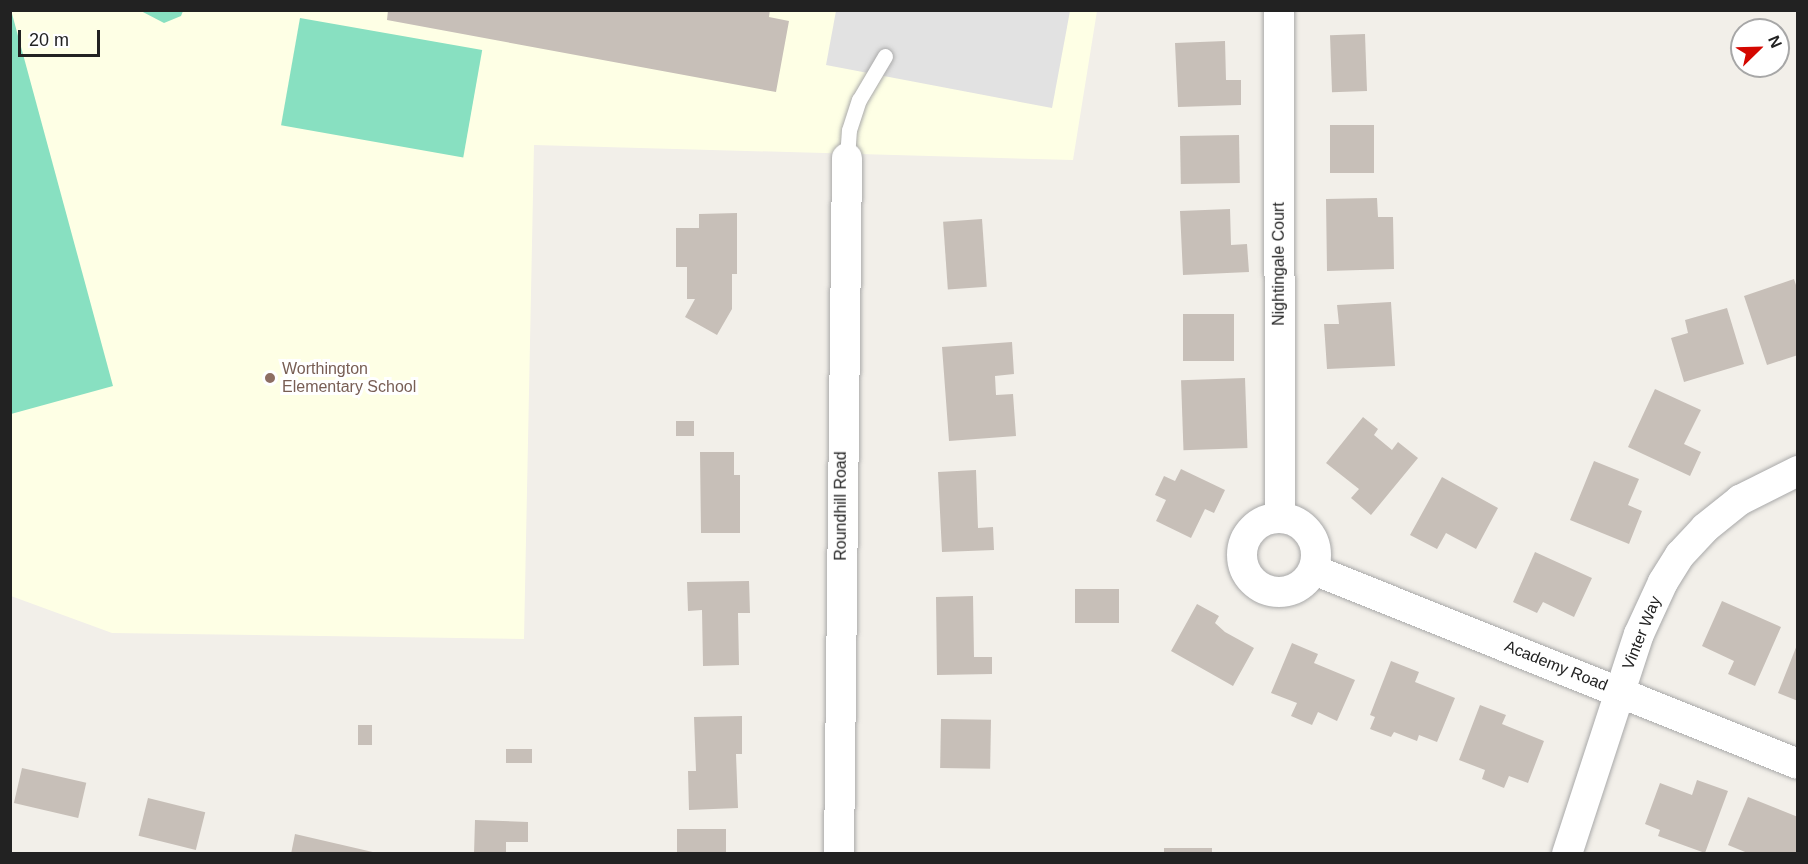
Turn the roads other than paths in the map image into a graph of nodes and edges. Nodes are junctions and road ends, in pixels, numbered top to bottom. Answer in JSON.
{"nodes":[{"id":1,"x":1279,"y":10,"type":"edge"},
{"id":2,"x":885,"y":56,"type":"dead end"},
{"id":3,"x":847,"y":158,"type":"joint"},
{"id":4,"x":1797,"y":471,"type":"edge"},
{"id":5,"x":1280,"y":517,"type":"junction"},
{"id":6,"x":1314,"y":570,"type":"junction"},
{"id":7,"x":1620,"y":692,"type":"junction"},
{"id":8,"x":1797,"y":764,"type":"edge"},
{"id":9,"x":838,"y":854,"type":"edge"},
{"id":10,"x":1567,"y":854,"type":"edge"}],
"edges":[{"from":1,"to":5,"type":"street","name":"Nightingale Court"},
{"from":2,"to":3,"type":"lane"},
{"from":3,"to":9,"type":"street","name":"Roundhill Road"},
{"from":4,"to":7,"type":"street","name":"Vinter Way"},
{"from":5,"to":6,"type":"street"},
{"from":5,"to":6,"type":"street"},
{"from":6,"to":7,"type":"street","name":"Academy Road"},
{"from":7,"to":8,"type":"street","name":"Academy Road"},
{"from":7,"to":10,"type":"street","name":"Vinter Way"}]}
